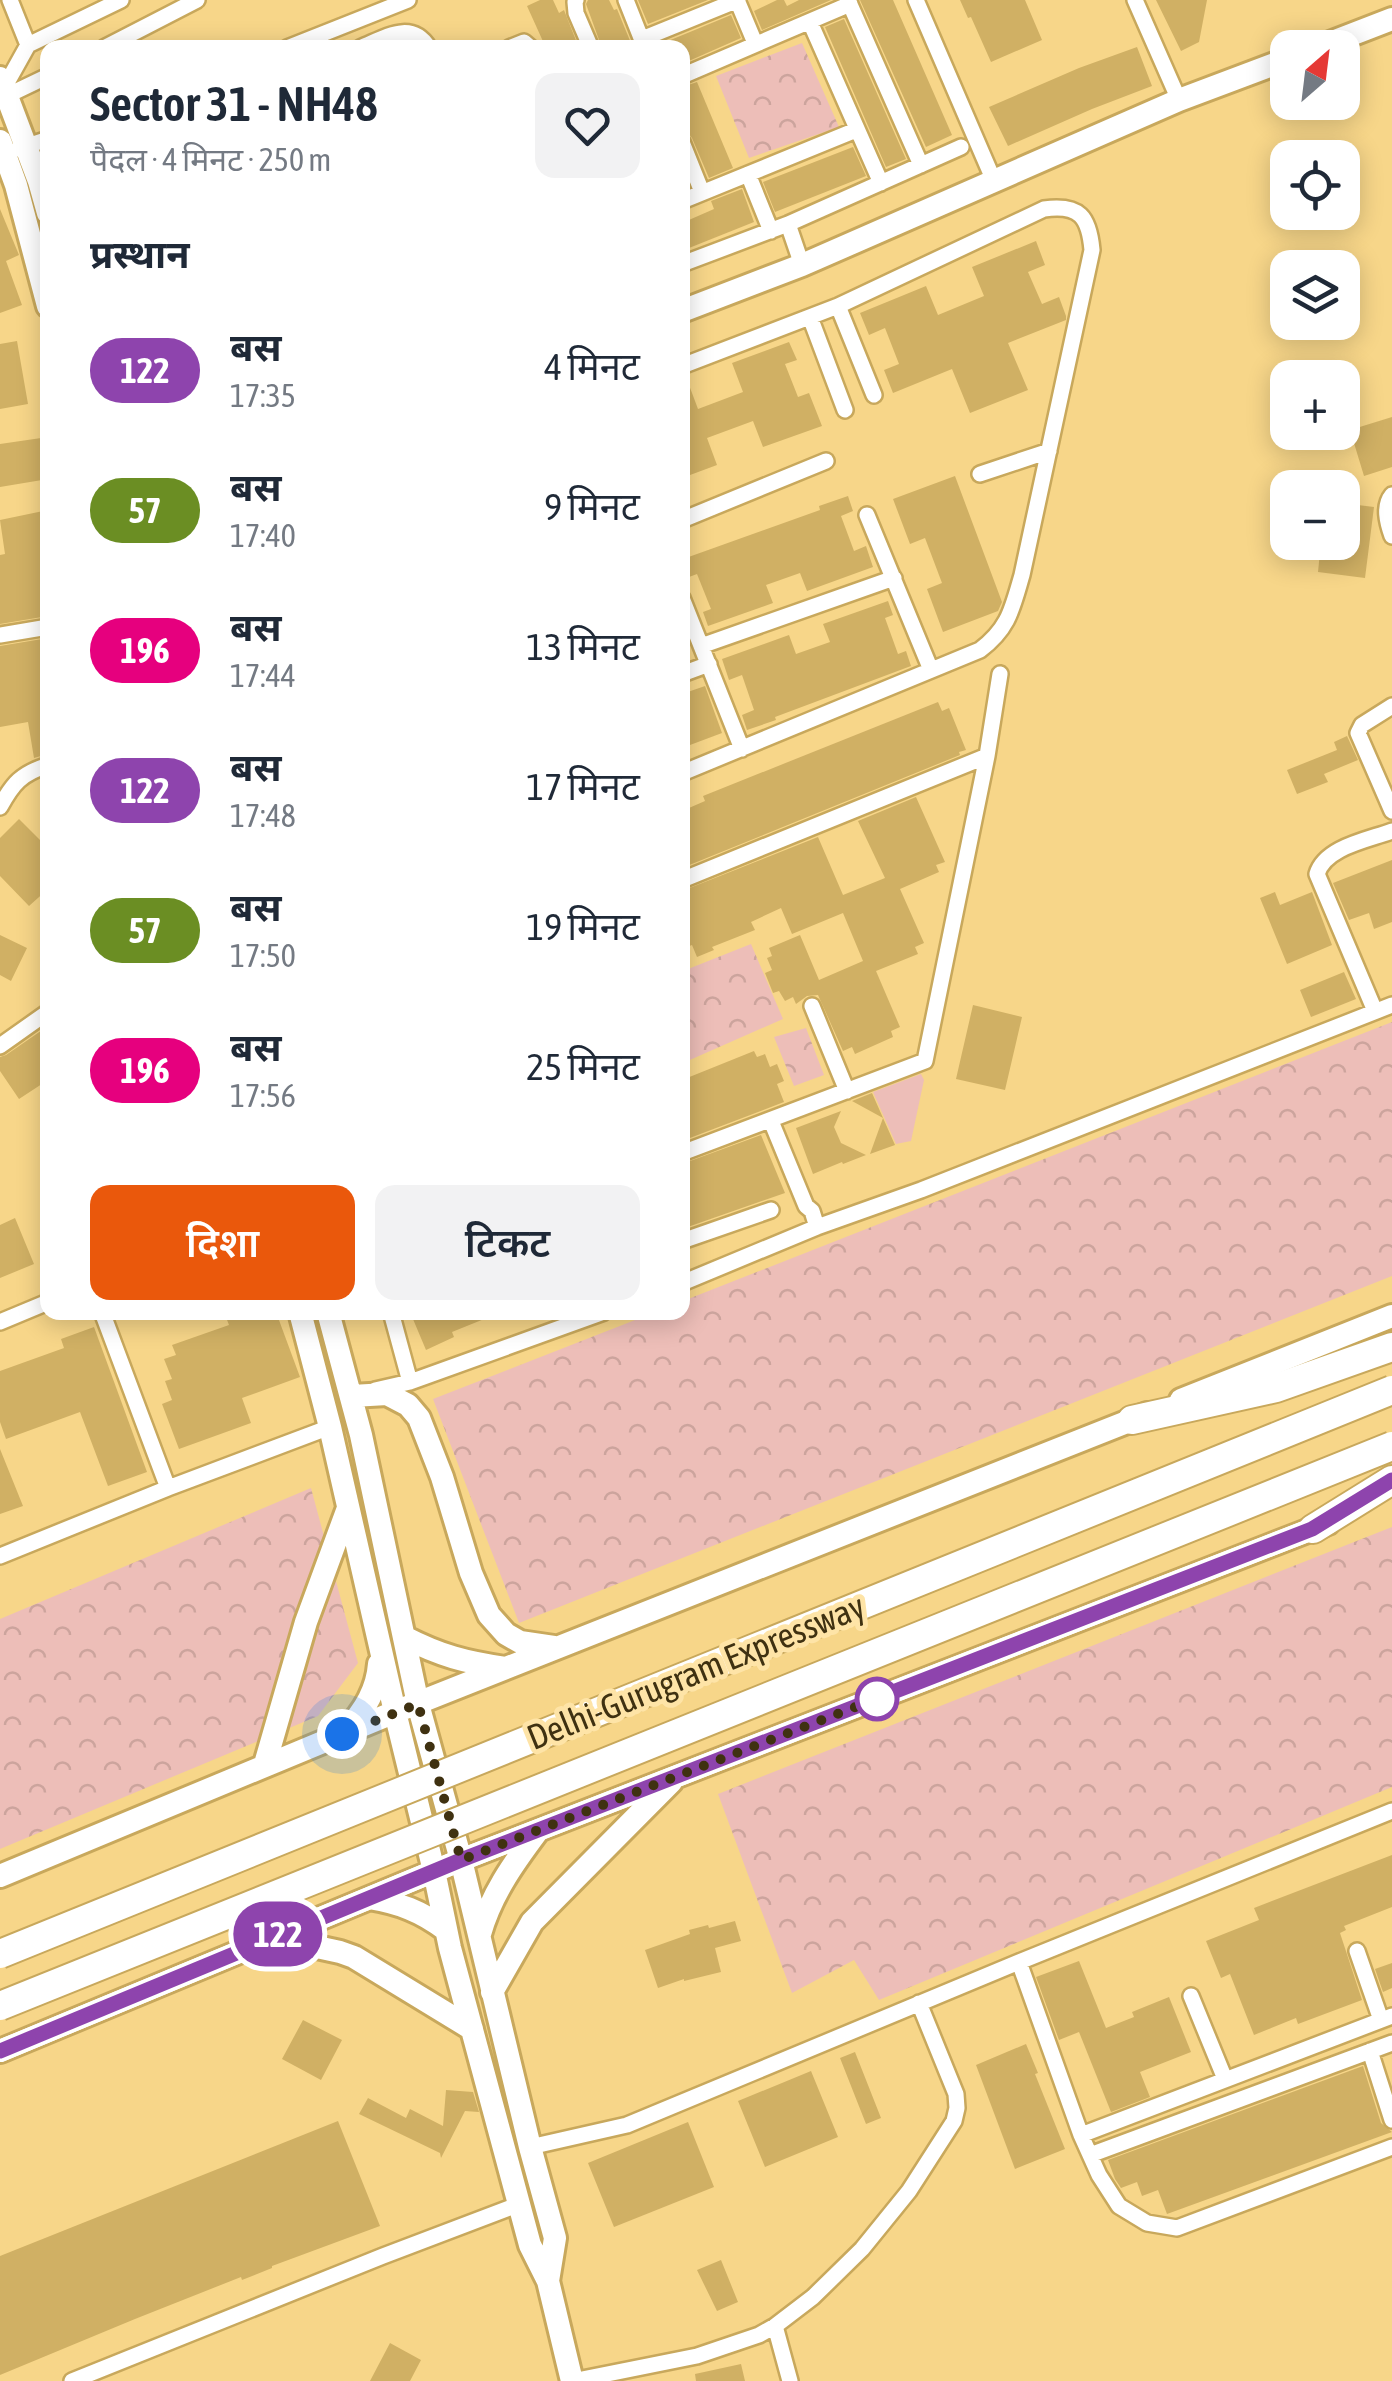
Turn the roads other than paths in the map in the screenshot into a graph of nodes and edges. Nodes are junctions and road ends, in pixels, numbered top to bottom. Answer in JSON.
{"nodes":[{"id":1,"x":10,"y":0,"type":"edge"},
{"id":2,"x":121,"y":0,"type":"edge"},
{"id":3,"x":197,"y":0,"type":"edge"},
{"id":4,"x":408,"y":0,"type":"edge"},
{"id":5,"x":576,"y":0,"type":"edge"},
{"id":6,"x":626,"y":0,"type":"edge"},
{"id":7,"x":738,"y":0,"type":"edge"},
{"id":8,"x":916,"y":0,"type":"edge"},
{"id":9,"x":1136,"y":0,"type":"edge"},
{"id":10,"x":849,"y":2,"type":"edge"},
{"id":11,"x":1392,"y":19,"type":"edge"},
{"id":12,"x":810,"y":22,"type":"junction"},
{"id":13,"x":1360,"y":31,"type":"edge"},
{"id":14,"x":120,"y":40,"type":"edge"},
{"id":15,"x":307,"y":40,"type":"edge"},
{"id":16,"x":380,"y":40,"type":"edge"},
{"id":17,"x":424,"y":40,"type":"edge"},
{"id":18,"x":588,"y":40,"type":"edge"},
{"id":19,"x":642,"y":40,"type":"edge"},
{"id":20,"x":650,"y":40,"type":"edge"},
{"id":21,"x":755,"y":43,"type":"junction"},
{"id":22,"x":28,"y":45,"type":"junction"},
{"id":23,"x":1270,"y":66,"type":"edge"},
{"id":24,"x":690,"y":72,"type":"edge"},
{"id":25,"x":40,"y":78,"type":"edge"},
{"id":26,"x":2,"y":90,"type":"edge"},
{"id":27,"x":1179,"y":100,"type":"junction"},
{"id":28,"x":856,"y":130,"type":"junction"},
{"id":29,"x":16,"y":147,"type":"edge"},
{"id":30,"x":961,"y":147,"type":"dead end"},
{"id":31,"x":690,"y":162,"type":"edge"},
{"id":32,"x":921,"y":166,"type":"junction"},
{"id":33,"x":748,"y":174,"type":"junction"},
{"id":34,"x":994,"y":181,"type":"junction"},
{"id":35,"x":881,"y":184,"type":"junction"},
{"id":36,"x":702,"y":192,"type":"junction"},
{"id":37,"x":40,"y":196,"type":"edge"},
{"id":38,"x":690,"y":197,"type":"edge"},
{"id":39,"x":788,"y":224,"type":"junction"},
{"id":40,"x":771,"y":231,"type":"junction"},
{"id":41,"x":690,"y":261,"type":"edge"},
{"id":42,"x":802,"y":265,"type":"junction"},
{"id":43,"x":40,"y":276,"type":"edge"},
{"id":44,"x":838,"y":306,"type":"junction"},
{"id":45,"x":690,"y":308,"type":"edge"},
{"id":46,"x":810,"y":317,"type":"junction"},
{"id":47,"x":690,"y":363,"type":"edge"},
{"id":48,"x":874,"y":395,"type":"dead end"},
{"id":49,"x":845,"y":410,"type":"dead end"},
{"id":50,"x":1049,"y":451,"type":"junction"},
{"id":51,"x":826,"y":461,"type":"dead end"},
{"id":52,"x":980,"y":474,"type":"dead end"},
{"id":53,"x":1392,"y":495,"type":"edge"},
{"id":54,"x":867,"y":514,"type":"dead end"},
{"id":55,"x":690,"y":517,"type":"edge"},
{"id":56,"x":1392,"y":536,"type":"edge"},
{"id":57,"x":894,"y":578,"type":"junction"},
{"id":58,"x":40,"y":628,"type":"edge"},
{"id":59,"x":0,"y":635,"type":"edge"},
{"id":60,"x":693,"y":638,"type":"edge"},
{"id":61,"x":709,"y":664,"type":"junction"},
{"id":62,"x":931,"y":670,"type":"junction"},
{"id":63,"x":690,"y":671,"type":"edge"},
{"id":64,"x":1000,"y":674,"type":"dead end"},
{"id":65,"x":1392,"y":706,"type":"edge"},
{"id":66,"x":742,"y":748,"type":"junction"},
{"id":67,"x":987,"y":756,"type":"junction"},
{"id":68,"x":40,"y":768,"type":"edge"},
{"id":69,"x":690,"y":769,"type":"edge"},
{"id":70,"x":0,"y":807,"type":"edge"},
{"id":71,"x":1392,"y":811,"type":"edge"},
{"id":72,"x":1392,"y":831,"type":"edge"},
{"id":73,"x":690,"y":877,"type":"edge"},
{"id":74,"x":1392,"y":1004,"type":"edge"},
{"id":75,"x":812,"y":1006,"type":"dead end"},
{"id":76,"x":1376,"y":1010,"type":"junction"},
{"id":77,"x":40,"y":1018,"type":"edge"},
{"id":78,"x":0,"y":1046,"type":"edge"},
{"id":79,"x":847,"y":1091,"type":"junction"},
{"id":80,"x":776,"y":1119,"type":"junction"},
{"id":81,"x":690,"y":1150,"type":"edge"},
{"id":82,"x":771,"y":1210,"type":"dead end"},
{"id":83,"x":814,"y":1219,"type":"junction"},
{"id":84,"x":690,"y":1238,"type":"edge"},
{"id":85,"x":690,"y":1279,"type":"edge"},
{"id":86,"x":40,"y":1305,"type":"edge"},
{"id":87,"x":1392,"y":1316,"type":"edge"},
{"id":88,"x":105,"y":1320,"type":"edge"},
{"id":89,"x":302,"y":1320,"type":"edge"},
{"id":90,"x":330,"y":1320,"type":"edge"},
{"id":91,"x":392,"y":1320,"type":"edge"},
{"id":92,"x":582,"y":1320,"type":"edge"},
{"id":93,"x":0,"y":1322,"type":"edge"},
{"id":94,"x":1392,"y":1347,"type":"edge"},
{"id":95,"x":410,"y":1382,"type":"junction"},
{"id":96,"x":1392,"y":1390,"type":"edge"},
{"id":97,"x":352,"y":1396,"type":"junction"},
{"id":98,"x":1132,"y":1420,"type":"junction"},
{"id":99,"x":330,"y":1427,"type":"junction"},
{"id":100,"x":1392,"y":1446,"type":"edge"},
{"id":101,"x":1392,"y":1480,"type":"edge"},
{"id":102,"x":168,"y":1488,"type":"junction"},
{"id":103,"x":1392,"y":1498,"type":"edge"},
{"id":104,"x":348,"y":1508,"type":"junction"},
{"id":105,"x":1312,"y":1529,"type":"junction"},
{"id":106,"x":0,"y":1556,"type":"edge"},
{"id":107,"x":404,"y":1637,"type":"junction"},
{"id":108,"x":380,"y":1646,"type":"junction"},
{"id":109,"x":560,"y":1647,"type":"junction"},
{"id":110,"x":506,"y":1669,"type":"junction"},
{"id":111,"x":418,"y":1704,"type":"junction"},
{"id":112,"x":394,"y":1712,"type":"junction"},
{"id":113,"x":342,"y":1734,"type":"junction"},
{"id":114,"x":266,"y":1764,"type":"junction"},
{"id":115,"x":677,"y":1776,"type":"junction"},
{"id":116,"x":1392,"y":1811,"type":"edge"},
{"id":117,"x":538,"y":1830,"type":"junction"},
{"id":118,"x":461,"y":1860,"type":"junction"},
{"id":119,"x":434,"y":1871,"type":"junction"},
{"id":120,"x":0,"y":1876,"type":"edge"},
{"id":121,"x":369,"y":1898,"type":"junction"},
{"id":122,"x":446,"y":1930,"type":"junction"},
{"id":123,"x":271,"y":1937,"type":"junction"},
{"id":124,"x":478,"y":1937,"type":"junction"},
{"id":125,"x":1357,"y":1951,"type":"dead end"},
{"id":126,"x":0,"y":1954,"type":"edge"},
{"id":127,"x":1019,"y":1962,"type":"junction"},
{"id":128,"x":492,"y":1992,"type":"junction"},
{"id":129,"x":1191,"y":1996,"type":"dead end"},
{"id":130,"x":919,"y":2004,"type":"junction"},
{"id":131,"x":0,"y":2006,"type":"edge"},
{"id":132,"x":1387,"y":2018,"type":"edge"},
{"id":133,"x":472,"y":2029,"type":"junction"},
{"id":134,"x":1392,"y":2043,"type":"edge"},
{"id":135,"x":0,"y":2051,"type":"edge"},
{"id":136,"x":1370,"y":2051,"type":"junction"},
{"id":137,"x":1226,"y":2080,"type":"junction"},
{"id":138,"x":1392,"y":2120,"type":"edge"},
{"id":139,"x":1081,"y":2134,"type":"junction"},
{"id":140,"x":530,"y":2147,"type":"junction"},
{"id":141,"x":1392,"y":2147,"type":"edge"},
{"id":142,"x":1090,"y":2155,"type":"junction"},
{"id":143,"x":520,"y":2204,"type":"junction"},
{"id":144,"x":548,"y":2281,"type":"junction"},
{"id":145,"x":775,"y":2326,"type":"junction"},
{"id":146,"x":644,"y":2374,"type":"edge"},
{"id":147,"x":72,"y":2381,"type":"edge"},
{"id":148,"x":572,"y":2381,"type":"edge"},
{"id":149,"x":790,"y":2381,"type":"edge"}],
"edges":[{"from":1,"to":22,"type":"street"},
{"from":2,"to":22,"type":"street"},
{"from":3,"to":14,"type":"street"},
{"from":4,"to":15,"type":"street"},
{"from":5,"to":18,"type":"street"},
{"from":6,"to":19,"type":"street"},
{"from":7,"to":20,"type":"street"},
{"from":7,"to":21,"type":"street"},
{"from":8,"to":34,"type":"street"},
{"from":9,"to":27,"type":"street"},
{"from":10,"to":12,"type":"street"},
{"from":10,"to":32,"type":"street"},
{"from":11,"to":13,"type":"main road"},
{"from":12,"to":21,"type":"street"},
{"from":12,"to":28,"type":"street"},
{"from":16,"to":17,"type":"street"},
{"from":21,"to":24,"type":"street"},
{"from":22,"to":26,"type":"street"},
{"from":23,"to":27,"type":"main road"},
{"from":25,"to":26,"type":"street"},
{"from":26,"to":29,"type":"main road"},
{"from":27,"to":34,"type":"main road"},
{"from":28,"to":33,"type":"street"},
{"from":28,"to":35,"type":"street"},
{"from":29,"to":37,"type":"main road"},
{"from":29,"to":43,"type":"main road"},
{"from":30,"to":32,"type":"street"},
{"from":31,"to":36,"type":"street"},
{"from":32,"to":35,"type":"street"},
{"from":33,"to":36,"type":"street"},
{"from":33,"to":40,"type":"street"},
{"from":34,"to":42,"type":"main road"},
{"from":35,"to":39,"type":"street"},
{"from":36,"to":38,"type":"street"},
{"from":39,"to":40,"type":"street"},
{"from":39,"to":42,"type":"street"},
{"from":40,"to":41,"type":"street"},
{"from":42,"to":45,"type":"main road"},
{"from":44,"to":46,"type":"street"},
{"from":44,"to":48,"type":"street"},
{"from":44,"to":50,"type":"street"},
{"from":46,"to":47,"type":"street"},
{"from":46,"to":49,"type":"street"},
{"from":50,"to":52,"type":"street"},
{"from":50,"to":62,"type":"street"},
{"from":51,"to":55,"type":"street"},
{"from":53,"to":56,"type":"street"},
{"from":54,"to":57,"type":"street"},
{"from":57,"to":60,"type":"street"},
{"from":57,"to":62,"type":"street"},
{"from":58,"to":59,"type":"street"},
{"from":60,"to":61,"type":"street"},
{"from":61,"to":63,"type":"street"},
{"from":61,"to":66,"type":"street"},
{"from":62,"to":66,"type":"street"},
{"from":64,"to":67,"type":"street"},
{"from":65,"to":71,"type":"street"},
{"from":66,"to":69,"type":"street"},
{"from":67,"to":73,"type":"street"},
{"from":67,"to":79,"type":"street"},
{"from":68,"to":70,"type":"street"},
{"from":72,"to":76,"type":"street"},
{"from":74,"to":76,"type":"street"},
{"from":75,"to":79,"type":"street"},
{"from":76,"to":83,"type":"street"},
{"from":77,"to":78,"type":"street"},
{"from":79,"to":80,"type":"street"},
{"from":80,"to":81,"type":"street"},
{"from":80,"to":83,"type":"street"},
{"from":82,"to":84,"type":"street"},
{"from":83,"to":85,"type":"street"},
{"from":86,"to":93,"type":"street"},
{"from":87,"to":98,"type":"main road"},
{"from":88,"to":102,"type":"street"},
{"from":89,"to":99,"type":"main road"},
{"from":90,"to":97,"type":"main road"},
{"from":91,"to":95,"type":"street"},
{"from":92,"to":95,"type":"street"},
{"from":94,"to":98,"type":"highway"},
{"from":95,"to":97,"type":"street"},
{"from":96,"to":126,"type":"highway","name":"Delhi-Gurugram Expressway","bridge":true},
{"from":97,"to":107,"type":"main road"},
{"from":97,"to":109,"type":"main road"},
{"from":98,"to":109,"type":"main road"},
{"from":99,"to":102,"type":"street"},
{"from":99,"to":104,"type":"main road"},
{"from":100,"to":131,"type":"highway","name":"Delhi-Gurugram Expressway","bridge":true},
{"from":101,"to":105,"type":"highway"},
{"from":102,"to":106,"type":"street"},
{"from":103,"to":105,"type":"main road"},
{"from":104,"to":108,"type":"main road"},
{"from":104,"to":114,"type":"main road"},
{"from":105,"to":115,"type":"main road"},
{"from":107,"to":110,"type":"main road"},
{"from":107,"to":111,"type":"main road"},
{"from":108,"to":112,"type":"main road"},
{"from":108,"to":113,"type":"main road"},
{"from":109,"to":110,"type":"main road"},
{"from":110,"to":111,"type":"main road"},
{"from":111,"to":112,"type":"main road"},
{"from":111,"to":118,"type":"main road"},
{"from":112,"to":113,"type":"main road"},
{"from":112,"to":119,"type":"main road"},
{"from":113,"to":114,"type":"main road"},
{"from":114,"to":120,"type":"main road"},
{"from":115,"to":117,"type":"main road"},
{"from":115,"to":128,"type":"main road"},
{"from":116,"to":127,"type":"street"},
{"from":117,"to":118,"type":"main road"},
{"from":117,"to":124,"type":"main road"},
{"from":118,"to":119,"type":"main road"},
{"from":118,"to":124,"type":"main road"},
{"from":119,"to":121,"type":"main road"},
{"from":119,"to":122,"type":"main road"},
{"from":121,"to":122,"type":"main road"},
{"from":121,"to":123,"type":"main road"},
{"from":122,"to":133,"type":"main road"},
{"from":123,"to":133,"type":"main road"},
{"from":123,"to":135,"type":"main road"},
{"from":124,"to":128,"type":"main road"},
{"from":125,"to":132,"type":"street"},
{"from":127,"to":130,"type":"street"},
{"from":127,"to":139,"type":"street"},
{"from":128,"to":140,"type":"main road"},
{"from":129,"to":137,"type":"street"},
{"from":130,"to":140,"type":"street"},
{"from":130,"to":145,"type":"street"},
{"from":132,"to":137,"type":"street"},
{"from":133,"to":143,"type":"main road"},
{"from":134,"to":136,"type":"street"},
{"from":136,"to":138,"type":"street"},
{"from":136,"to":142,"type":"street"},
{"from":137,"to":139,"type":"street"},
{"from":139,"to":142,"type":"street"},
{"from":140,"to":144,"type":"main road"},
{"from":141,"to":142,"type":"street"},
{"from":143,"to":144,"type":"main road"},
{"from":143,"to":147,"type":"street"},
{"from":144,"to":148,"type":"main road"},
{"from":145,"to":146,"type":"street"},
{"from":145,"to":149,"type":"street"},
{"from":146,"to":148,"type":"street"}]}
